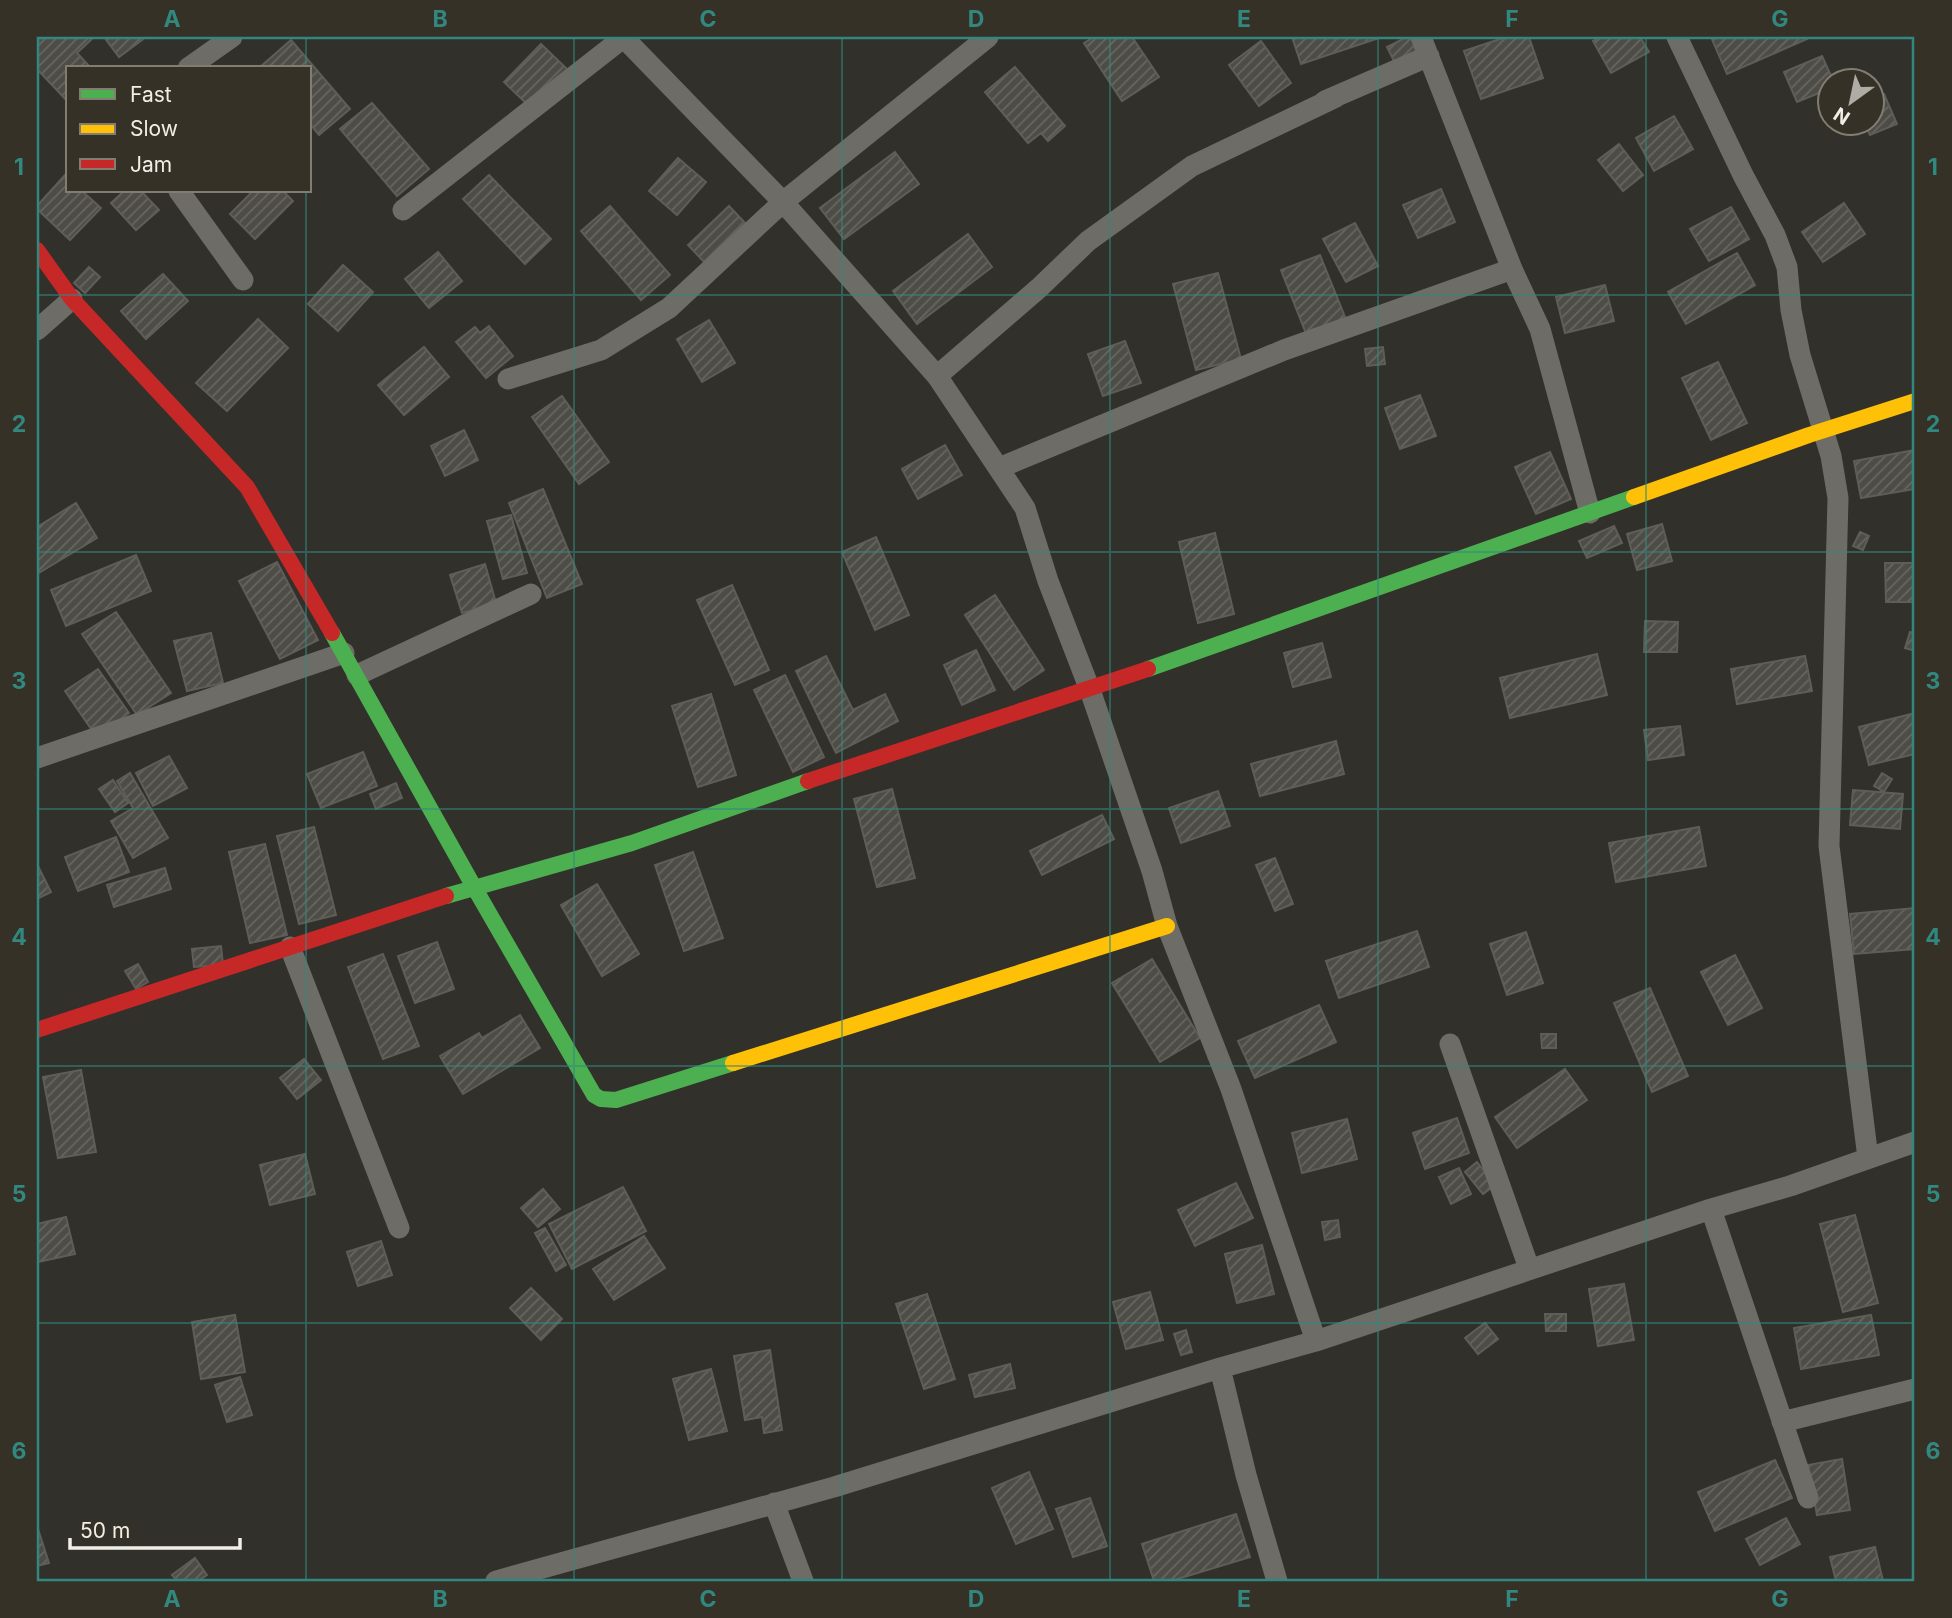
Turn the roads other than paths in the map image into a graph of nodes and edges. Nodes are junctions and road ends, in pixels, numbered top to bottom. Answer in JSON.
{"nodes":[{"id":1,"x":233,"y":37,"type":"edge"},
{"id":2,"x":623,"y":37,"type":"edge"},
{"id":3,"x":988,"y":37,"type":"edge"},
{"id":4,"x":1677,"y":37,"type":"edge"},
{"id":5,"x":1425,"y":46,"type":"edge"},
{"id":6,"x":191,"y":66,"type":"edge"},
{"id":7,"x":1336,"y":97,"type":"junction"},
{"id":8,"x":1243,"y":138,"type":"dead end"},
{"id":9,"x":180,"y":192,"type":"edge"},
{"id":10,"x":783,"y":202,"type":"junction"},
{"id":11,"x":403,"y":210,"type":"dead end"},
{"id":12,"x":37,"y":250,"type":"edge"},
{"id":13,"x":1512,"y":270,"type":"junction"},
{"id":14,"x":243,"y":279,"type":"dead end"},
{"id":15,"x":72,"y":299,"type":"junction"},
{"id":16,"x":37,"y":330,"type":"edge"},
{"id":17,"x":937,"y":376,"type":"junction"},
{"id":18,"x":508,"y":379,"type":"dead end"},
{"id":19,"x":1915,"y":401,"type":"edge"},
{"id":20,"x":1824,"y":431,"type":"junction"},
{"id":21,"x":999,"y":468,"type":"junction"},
{"id":22,"x":1590,"y":513,"type":"junction"},
{"id":23,"x":531,"y":594,"type":"dead end"},
{"id":24,"x":344,"y":653,"type":"junction"},
{"id":25,"x":357,"y":675,"type":"junction"},
{"id":26,"x":1090,"y":690,"type":"junction"},
{"id":27,"x":37,"y":758,"type":"edge"},
{"id":28,"x":474,"y":887,"type":"junction"},
{"id":29,"x":1167,"y":926,"type":"junction"},
{"id":30,"x":290,"y":947,"type":"junction"},
{"id":31,"x":37,"y":1030,"type":"edge"},
{"id":32,"x":1450,"y":1044,"type":"dead end"},
{"id":33,"x":1915,"y":1142,"type":"edge"},
{"id":34,"x":1868,"y":1158,"type":"junction"},
{"id":35,"x":1711,"y":1209,"type":"junction"},
{"id":36,"x":399,"y":1228,"type":"dead end"},
{"id":37,"x":1529,"y":1268,"type":"junction"},
{"id":38,"x":1316,"y":1341,"type":"junction"},
{"id":39,"x":1220,"y":1368,"type":"junction"},
{"id":40,"x":1915,"y":1389,"type":"edge"},
{"id":41,"x":1782,"y":1422,"type":"junction"},
{"id":42,"x":1808,"y":1498,"type":"dead end"},
{"id":43,"x":774,"y":1503,"type":"junction"},
{"id":44,"x":496,"y":1581,"type":"edge"},
{"id":45,"x":803,"y":1581,"type":"edge"},
{"id":46,"x":1277,"y":1581,"type":"edge"}],
"edges":[{"from":1,"to":6,"type":"street"},
{"from":2,"to":10,"type":"street"},
{"from":2,"to":11,"type":"street"},
{"from":3,"to":10,"type":"street"},
{"from":4,"to":20,"type":"street"},
{"from":5,"to":7,"type":"street"},
{"from":5,"to":13,"type":"street"},
{"from":7,"to":8,"type":"street"},
{"from":7,"to":17,"type":"street"},
{"from":9,"to":14,"type":"street"},
{"from":10,"to":17,"type":"street"},
{"from":10,"to":18,"type":"street"},
{"from":12,"to":15,"type":"street"},
{"from":13,"to":21,"type":"street"},
{"from":13,"to":22,"type":"street"},
{"from":15,"to":16,"type":"street"},
{"from":15,"to":24,"type":"street"},
{"from":17,"to":21,"type":"street"},
{"from":19,"to":20,"type":"street"},
{"from":20,"to":22,"type":"street"},
{"from":20,"to":34,"type":"street"},
{"from":21,"to":26,"type":"street"},
{"from":22,"to":26,"type":"street"},
{"from":23,"to":25,"type":"street"},
{"from":24,"to":25,"type":"street"},
{"from":24,"to":27,"type":"street"},
{"from":25,"to":28,"type":"street"},
{"from":26,"to":28,"type":"street"},
{"from":26,"to":29,"type":"street"},
{"from":28,"to":29,"type":"street"},
{"from":28,"to":30,"type":"street"},
{"from":29,"to":38,"type":"street"},
{"from":30,"to":31,"type":"street"},
{"from":30,"to":36,"type":"street"},
{"from":32,"to":37,"type":"street"},
{"from":33,"to":34,"type":"street"},
{"from":34,"to":35,"type":"street"},
{"from":35,"to":37,"type":"street"},
{"from":35,"to":41,"type":"street"},
{"from":37,"to":38,"type":"street"},
{"from":38,"to":39,"type":"street"},
{"from":39,"to":43,"type":"street"},
{"from":39,"to":46,"type":"street"},
{"from":40,"to":41,"type":"street"},
{"from":41,"to":42,"type":"street"},
{"from":43,"to":44,"type":"street"},
{"from":43,"to":45,"type":"street"}]}
